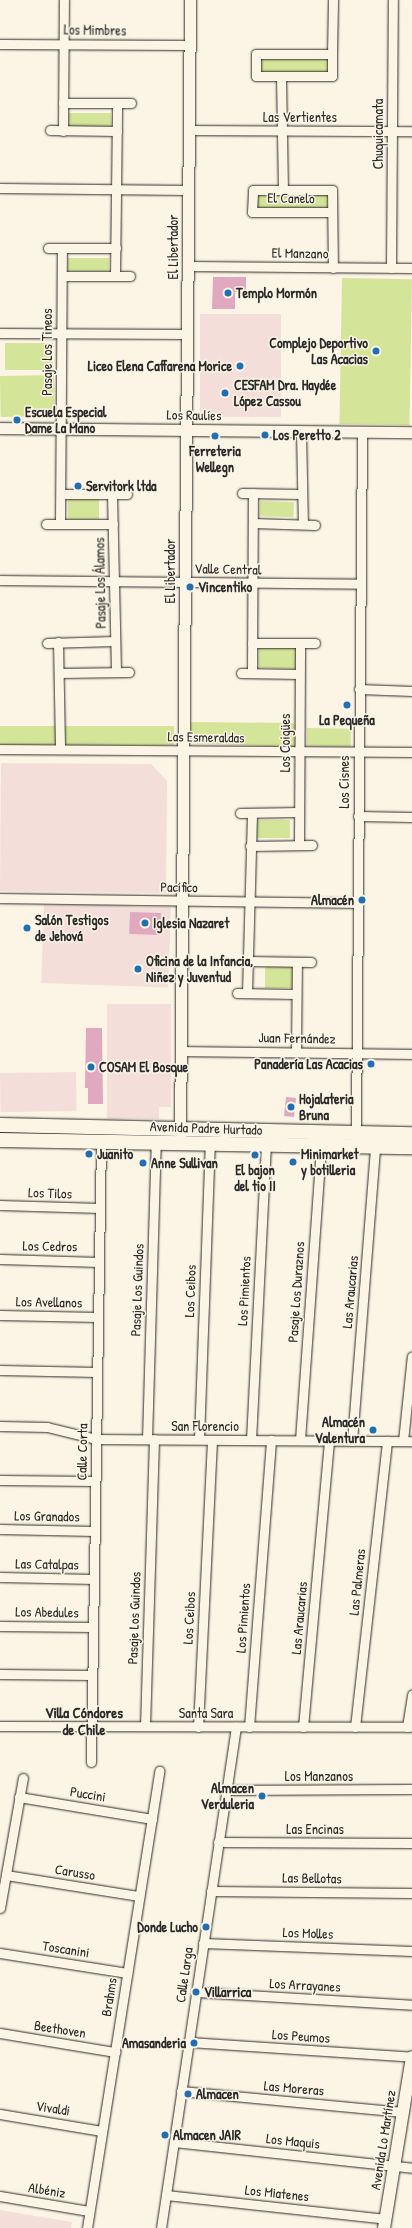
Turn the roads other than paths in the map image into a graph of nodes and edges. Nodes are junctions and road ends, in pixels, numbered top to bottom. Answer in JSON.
{"nodes":[{"id":1,"x":64,"y":0,"type":"edge"},
{"id":2,"x":190,"y":0,"type":"edge"},
{"id":3,"x":333,"y":0,"type":"edge"},
{"id":4,"x":393,"y":0,"type":"edge"},
{"id":5,"x":0,"y":44,"type":"edge"},
{"id":6,"x":64,"y":44,"type":"junction"},
{"id":7,"x":189,"y":45,"type":"junction"},
{"id":8,"x":332,"y":54,"type":"junction"},
{"id":9,"x":281,"y":76,"type":"junction"},
{"id":10,"x":63,"y":103,"type":"junction"},
{"id":11,"x":117,"y":103,"type":"junction"},
{"id":12,"x":131,"y":103,"type":"dead end"},
{"id":13,"x":50,"y":130,"type":"dead end"},
{"id":14,"x":189,"y":130,"type":"junction"},
{"id":15,"x":282,"y":130,"type":"junction"},
{"id":16,"x":63,"y":131,"type":"junction"},
{"id":17,"x":117,"y":131,"type":"junction"},
{"id":18,"x":392,"y":131,"type":"junction"},
{"id":19,"x":412,"y":131,"type":"edge"},
{"id":20,"x":0,"y":188,"type":"edge"},
{"id":21,"x":116,"y":190,"type":"junction"},
{"id":22,"x":188,"y":190,"type":"junction"},
{"id":23,"x":283,"y":190,"type":"junction"},
{"id":24,"x":332,"y":212,"type":"junction"},
{"id":25,"x":48,"y":248,"type":"dead end"},
{"id":26,"x":62,"y":248,"type":"junction"},
{"id":27,"x":116,"y":248,"type":"junction"},
{"id":28,"x":187,"y":266,"type":"junction"},
{"id":29,"x":334,"y":268,"type":"junction"},
{"id":30,"x":391,"y":268,"type":"junction"},
{"id":31,"x":412,"y":268,"type":"edge"},
{"id":32,"x":62,"y":276,"type":"junction"},
{"id":33,"x":115,"y":276,"type":"junction"},
{"id":34,"x":130,"y":276,"type":"dead end"},
{"id":35,"x":0,"y":333,"type":"edge"},
{"id":36,"x":61,"y":333,"type":"junction"},
{"id":37,"x":187,"y":334,"type":"junction"},
{"id":38,"x":0,"y":428,"type":"edge"},
{"id":39,"x":61,"y":429,"type":"junction"},
{"id":40,"x":186,"y":430,"type":"junction"},
{"id":41,"x":301,"y":431,"type":"junction"},
{"id":42,"x":362,"y":432,"type":"junction"},
{"id":43,"x":412,"y":432,"type":"edge"},
{"id":44,"x":242,"y":493,"type":"dead end"},
{"id":45,"x":253,"y":493,"type":"junction"},
{"id":46,"x":61,"y":494,"type":"junction"},
{"id":47,"x":112,"y":494,"type":"junction"},
{"id":48,"x":127,"y":494,"type":"dead end"},
{"id":49,"x":302,"y":494,"type":"junction"},
{"id":50,"x":253,"y":523,"type":"junction"},
{"id":51,"x":46,"y":524,"type":"dead end"},
{"id":52,"x":60,"y":524,"type":"junction"},
{"id":53,"x":113,"y":524,"type":"junction"},
{"id":54,"x":303,"y":524,"type":"junction"},
{"id":55,"x":315,"y":524,"type":"dead end"},
{"id":56,"x":0,"y":580,"type":"edge"},
{"id":57,"x":114,"y":582,"type":"junction"},
{"id":58,"x":185,"y":582,"type":"junction"},
{"id":59,"x":253,"y":583,"type":"junction"},
{"id":60,"x":360,"y":584,"type":"junction"},
{"id":61,"x":115,"y":641,"type":"junction"},
{"id":62,"x":58,"y":642,"type":"junction"},
{"id":63,"x":47,"y":643,"type":"dead end"},
{"id":64,"x":252,"y":643,"type":"junction"},
{"id":65,"x":300,"y":643,"type":"junction"},
{"id":66,"x":315,"y":643,"type":"dead end"},
{"id":67,"x":116,"y":672,"type":"junction"},
{"id":68,"x":129,"y":672,"type":"dead end"},
{"id":69,"x":59,"y":673,"type":"junction"},
{"id":70,"x":240,"y":673,"type":"dead end"},
{"id":71,"x":252,"y":673,"type":"junction"},
{"id":72,"x":299,"y":674,"type":"junction"},
{"id":73,"x":359,"y":689,"type":"junction"},
{"id":74,"x":412,"y":691,"type":"edge"},
{"id":75,"x":0,"y":749,"type":"edge"},
{"id":76,"x":60,"y":749,"type":"junction"},
{"id":77,"x":183,"y":750,"type":"junction"},
{"id":78,"x":300,"y":752,"type":"junction"},
{"id":79,"x":359,"y":752,"type":"junction"},
{"id":80,"x":412,"y":752,"type":"edge"},
{"id":81,"x":299,"y":812,"type":"junction"},
{"id":82,"x":240,"y":813,"type":"dead end"},
{"id":83,"x":252,"y":813,"type":"junction"},
{"id":84,"x":358,"y":816,"type":"junction"},
{"id":85,"x":412,"y":817,"type":"edge"},
{"id":86,"x":299,"y":845,"type":"junction"},
{"id":87,"x":312,"y":845,"type":"dead end"},
{"id":88,"x":250,"y":846,"type":"junction"},
{"id":89,"x":0,"y":898,"type":"edge"},
{"id":90,"x":182,"y":901,"type":"junction"},
{"id":91,"x":250,"y":902,"type":"junction"},
{"id":92,"x":357,"y":903,"type":"junction"},
{"id":93,"x":248,"y":961,"type":"junction"},
{"id":94,"x":296,"y":962,"type":"junction"},
{"id":95,"x":311,"y":962,"type":"dead end"},
{"id":96,"x":237,"y":993,"type":"dead end"},
{"id":97,"x":247,"y":993,"type":"junction"},
{"id":98,"x":296,"y":994,"type":"junction"},
{"id":99,"x":181,"y":1051,"type":"junction"},
{"id":100,"x":296,"y":1052,"type":"junction"},
{"id":101,"x":356,"y":1053,"type":"junction"},
{"id":102,"x":412,"y":1054,"type":"edge"},
{"id":103,"x":0,"y":1125,"type":"edge"},
{"id":104,"x":180,"y":1127,"type":"junction"},
{"id":105,"x":356,"y":1133,"type":"junction"},
{"id":106,"x":412,"y":1134,"type":"edge"},
{"id":107,"x":0,"y":1140,"type":"edge"},
{"id":108,"x":101,"y":1142,"type":"junction"},
{"id":109,"x":156,"y":1142,"type":"junction"},
{"id":110,"x":180,"y":1142,"type":"junction"},
{"id":111,"x":210,"y":1143,"type":"junction"},
{"id":112,"x":266,"y":1144,"type":"junction"},
{"id":113,"x":321,"y":1145,"type":"junction"},
{"id":114,"x":376,"y":1146,"type":"junction"},
{"id":115,"x":412,"y":1147,"type":"edge"},
{"id":116,"x":0,"y":1205,"type":"edge"},
{"id":117,"x":100,"y":1208,"type":"junction"},
{"id":118,"x":0,"y":1259,"type":"edge"},
{"id":119,"x":99,"y":1262,"type":"junction"},
{"id":120,"x":0,"y":1315,"type":"edge"},
{"id":121,"x":98,"y":1317,"type":"junction"},
{"id":122,"x":412,"y":1356,"type":"edge"},
{"id":123,"x":0,"y":1370,"type":"edge"},
{"id":124,"x":97,"y":1372,"type":"junction"},
{"id":125,"x":0,"y":1426,"type":"edge"},
{"id":126,"x":96,"y":1439,"type":"junction"},
{"id":127,"x":150,"y":1439,"type":"junction"},
{"id":128,"x":199,"y":1440,"type":"junction"},
{"id":129,"x":212,"y":1440,"type":"junction"},
{"id":130,"x":250,"y":1440,"type":"junction"},
{"id":131,"x":271,"y":1440,"type":"junction"},
{"id":132,"x":300,"y":1440,"type":"junction"},
{"id":133,"x":329,"y":1441,"type":"junction"},
{"id":134,"x":352,"y":1441,"type":"junction"},
{"id":135,"x":387,"y":1441,"type":"junction"},
{"id":136,"x":408,"y":1441,"type":"edge"},
{"id":137,"x":0,"y":1480,"type":"edge"},
{"id":138,"x":95,"y":1481,"type":"junction"},
{"id":139,"x":0,"y":1529,"type":"edge"},
{"id":140,"x":94,"y":1531,"type":"junction"},
{"id":141,"x":0,"y":1577,"type":"edge"},
{"id":142,"x":94,"y":1578,"type":"junction"},
{"id":143,"x":0,"y":1626,"type":"edge"},
{"id":144,"x":93,"y":1627,"type":"junction"},
{"id":145,"x":0,"y":1674,"type":"edge"},
{"id":146,"x":92,"y":1675,"type":"junction"},
{"id":147,"x":412,"y":1694,"type":"edge"},
{"id":148,"x":0,"y":1726,"type":"edge"},
{"id":149,"x":91,"y":1726,"type":"junction"},
{"id":150,"x":145,"y":1726,"type":"junction"},
{"id":151,"x":198,"y":1727,"type":"junction"},
{"id":152,"x":236,"y":1727,"type":"junction"},
{"id":153,"x":249,"y":1727,"type":"junction"},
{"id":154,"x":303,"y":1727,"type":"junction"},
{"id":155,"x":355,"y":1727,"type":"junction"},
{"id":156,"x":410,"y":1727,"type":"edge"},
{"id":157,"x":91,"y":1762,"type":"dead end"},
{"id":158,"x":159,"y":1771,"type":"dead end"},
{"id":159,"x":23,"y":1778,"type":"dead end"},
{"id":160,"x":412,"y":1789,"type":"edge"},
{"id":161,"x":226,"y":1790,"type":"junction"},
{"id":162,"x":19,"y":1798,"type":"junction"},
{"id":163,"x":152,"y":1819,"type":"junction"},
{"id":164,"x":218,"y":1842,"type":"junction"},
{"id":165,"x":412,"y":1843,"type":"edge"},
{"id":166,"x":6,"y":1875,"type":"junction"},
{"id":167,"x":211,"y":1891,"type":"junction"},
{"id":168,"x":412,"y":1893,"type":"edge"},
{"id":169,"x":139,"y":1896,"type":"junction"},
{"id":170,"x":0,"y":1908,"type":"edge"},
{"id":171,"x":203,"y":1943,"type":"junction"},
{"id":172,"x":412,"y":1951,"type":"edge"},
{"id":173,"x":0,"y":1953,"type":"edge"},
{"id":174,"x":127,"y":1973,"type":"junction"},
{"id":175,"x":196,"y":1992,"type":"junction"},
{"id":176,"x":412,"y":2005,"type":"edge"},
{"id":177,"x":0,"y":2033,"type":"edge"},
{"id":178,"x":189,"y":2042,"type":"junction"},
{"id":179,"x":114,"y":2052,"type":"junction"},
{"id":180,"x":412,"y":2057,"type":"edge"},
{"id":181,"x":181,"y":2091,"type":"junction"},
{"id":182,"x":409,"y":2092,"type":"edge"},
{"id":183,"x":403,"y":2112,"type":"junction"},
{"id":184,"x":0,"y":2114,"type":"edge"},
{"id":185,"x":102,"y":2130,"type":"junction"},
{"id":186,"x":174,"y":2142,"type":"junction"},
{"id":187,"x":394,"y":2166,"type":"junction"},
{"id":188,"x":411,"y":2168,"type":"edge"},
{"id":189,"x":166,"y":2195,"type":"junction"},
{"id":190,"x":0,"y":2196,"type":"edge"},
{"id":191,"x":89,"y":2211,"type":"junction"},
{"id":192,"x":385,"y":2223,"type":"edge"},
{"id":193,"x":86,"y":2228,"type":"edge"},
{"id":194,"x":161,"y":2228,"type":"edge"}],
"edges":[{"from":1,"to":6,"type":"street"},
{"from":2,"to":7,"type":"street","name":"El Libertador"},
{"from":3,"to":8,"type":"street"},
{"from":4,"to":18,"type":"street","name":"Chuquicamata"},
{"from":5,"to":6,"type":"street","name":"Los Mimbres"},
{"from":6,"to":7,"type":"street","name":"Los Mimbres"},
{"from":6,"to":10,"type":"street"},
{"from":7,"to":14,"type":"street","name":"El Libertador"},
{"from":8,"to":9,"type":"street"},
{"from":8,"to":9,"type":"street"},
{"from":9,"to":15,"type":"street","name":"El Canelo"},
{"from":10,"to":11,"type":"street"},
{"from":10,"to":16,"type":"street"},
{"from":11,"to":12,"type":"street"},
{"from":11,"to":17,"type":"street"},
{"from":13,"to":16,"type":"street"},
{"from":14,"to":15,"type":"street","name":"Las Vertientes"},
{"from":14,"to":22,"type":"street","name":"El Libertador"},
{"from":15,"to":18,"type":"street","name":"Las Vertientes"},
{"from":15,"to":23,"type":"street","name":"El Canelo"},
{"from":16,"to":17,"type":"street"},
{"from":17,"to":21,"type":"street"},
{"from":18,"to":19,"type":"street","name":"Las Vertientes"},
{"from":18,"to":30,"type":"street","name":"Chuquicamata"},
{"from":20,"to":21,"type":"street"},
{"from":21,"to":22,"type":"street"},
{"from":21,"to":27,"type":"street"},
{"from":22,"to":28,"type":"street","name":"El Libertador"},
{"from":23,"to":24,"type":"street","name":"El Canelo"},
{"from":23,"to":24,"type":"street","name":"El Canelo"},
{"from":24,"to":29,"type":"street","name":"El Canelo"},
{"from":25,"to":26,"type":"street"},
{"from":26,"to":27,"type":"street"},
{"from":26,"to":32,"type":"street","name":"Pasaje Los Tineos"},
{"from":27,"to":33,"type":"street"},
{"from":28,"to":29,"type":"street","name":"El Manzano"},
{"from":28,"to":37,"type":"street","name":"El Libertador"},
{"from":29,"to":30,"type":"street","name":"El Manzano"},
{"from":30,"to":31,"type":"street","name":"El Manzano"},
{"from":32,"to":33,"type":"street"},
{"from":32,"to":36,"type":"street","name":"Pasaje Los Tineos"},
{"from":33,"to":34,"type":"street"},
{"from":35,"to":36,"type":"street"},
{"from":36,"to":37,"type":"street"},
{"from":36,"to":39,"type":"street","name":"Pasaje Los Tineos"},
{"from":37,"to":40,"type":"street","name":"El Libertador"},
{"from":38,"to":39,"type":"street","name":"Los Raulíes"},
{"from":39,"to":40,"type":"street","name":"Los Raulíes"},
{"from":39,"to":46,"type":"street"},
{"from":40,"to":41,"type":"street","name":"Los Raulíes"},
{"from":40,"to":58,"type":"street","name":"El Libertador"},
{"from":41,"to":42,"type":"street","name":"Los Raulíes"},
{"from":41,"to":49,"type":"street"},
{"from":42,"to":43,"type":"street","name":"Los Raulíes"},
{"from":42,"to":60,"type":"street","name":"Los Cisnes"},
{"from":44,"to":45,"type":"street"},
{"from":45,"to":49,"type":"street"},
{"from":45,"to":50,"type":"street"},
{"from":46,"to":47,"type":"street"},
{"from":46,"to":52,"type":"street"},
{"from":47,"to":48,"type":"street"},
{"from":47,"to":53,"type":"street","name":"Pasaje Los Álamos"},
{"from":49,"to":54,"type":"street"},
{"from":50,"to":54,"type":"street"},
{"from":50,"to":59,"type":"street"},
{"from":51,"to":52,"type":"street","name":"Pasaje Los Álamos"},
{"from":52,"to":53,"type":"street","name":"Pasaje Los Álamos"},
{"from":53,"to":57,"type":"street","name":"Pasaje Los Álamos"},
{"from":54,"to":55,"type":"street"},
{"from":56,"to":57,"type":"street","name":"Valle Central"},
{"from":57,"to":58,"type":"street","name":"Valle Central"},
{"from":57,"to":61,"type":"street","name":"Pasaje Los Álamos"},
{"from":58,"to":59,"type":"street","name":"Valle Central"},
{"from":58,"to":77,"type":"street","name":"El Libertador"},
{"from":59,"to":60,"type":"street","name":"Valle Central"},
{"from":59,"to":64,"type":"street"},
{"from":60,"to":73,"type":"street","name":"Los Cisnes"},
{"from":61,"to":62,"type":"street","name":"Pasaje Los Álamos"},
{"from":61,"to":67,"type":"street","name":"Pasaje Los Álamos"},
{"from":62,"to":63,"type":"street","name":"Pasaje Los Álamos"},
{"from":62,"to":69,"type":"street"},
{"from":64,"to":65,"type":"street"},
{"from":64,"to":71,"type":"street"},
{"from":65,"to":66,"type":"street"},
{"from":65,"to":72,"type":"street","name":"Los Coigües"},
{"from":67,"to":68,"type":"street"},
{"from":67,"to":69,"type":"street"},
{"from":69,"to":76,"type":"street"},
{"from":70,"to":71,"type":"street"},
{"from":71,"to":72,"type":"street"},
{"from":72,"to":78,"type":"street","name":"Los Coigües"},
{"from":73,"to":74,"type":"street"},
{"from":73,"to":79,"type":"street","name":"Los Cisnes"},
{"from":75,"to":76,"type":"street","name":"Las Esmeraldas"},
{"from":76,"to":77,"type":"street","name":"Las Esmeraldas"},
{"from":77,"to":78,"type":"street","name":"Las Esmeraldas"},
{"from":77,"to":90,"type":"street","name":"El Libertador"},
{"from":78,"to":79,"type":"street","name":"Las Esmeraldas"},
{"from":78,"to":81,"type":"street","name":"Los Coigües"},
{"from":79,"to":80,"type":"street","name":"Las Esmeraldas"},
{"from":79,"to":84,"type":"street","name":"Los Cisnes"},
{"from":81,"to":83,"type":"street"},
{"from":81,"to":86,"type":"street","name":"Los Coigües"},
{"from":82,"to":83,"type":"street"},
{"from":83,"to":88,"type":"street"},
{"from":84,"to":85,"type":"street"},
{"from":84,"to":92,"type":"street","name":"Los Cisnes"},
{"from":86,"to":87,"type":"street"},
{"from":86,"to":88,"type":"street"},
{"from":88,"to":91,"type":"street"},
{"from":89,"to":90,"type":"street","name":"Pacífico"},
{"from":90,"to":91,"type":"street","name":"Pacífico"},
{"from":90,"to":99,"type":"street","name":"El Libertador"},
{"from":91,"to":92,"type":"street","name":"Pacífico"},
{"from":91,"to":93,"type":"street"},
{"from":92,"to":101,"type":"street","name":"Los Cisnes"},
{"from":93,"to":94,"type":"street"},
{"from":93,"to":97,"type":"street"},
{"from":94,"to":95,"type":"street"},
{"from":94,"to":98,"type":"street"},
{"from":96,"to":97,"type":"street"},
{"from":97,"to":98,"type":"street"},
{"from":98,"to":100,"type":"street"},
{"from":99,"to":100,"type":"street","name":"Juan Fernández"},
{"from":99,"to":104,"type":"street","name":"El Libertador"},
{"from":100,"to":101,"type":"street","name":"Juan Fernández"},
{"from":101,"to":102,"type":"street","name":"Juan Fernández"},
{"from":101,"to":105,"type":"street","name":"Los Cisnes"},
{"from":103,"to":104,"type":"main road","name":"Avenida Padre Hurtado"},
{"from":104,"to":105,"type":"main road","name":"Avenida Padre Hurtado"},
{"from":104,"to":110,"type":"street","name":"El Libertador"},
{"from":105,"to":106,"type":"main road","name":"Avenida Padre Hurtado"},
{"from":107,"to":108,"type":"main road","name":"Avenida Padre Hurtado"},
{"from":108,"to":109,"type":"main road","name":"Avenida Padre Hurtado"},
{"from":108,"to":117,"type":"street","name":"Calle Corta"},
{"from":109,"to":110,"type":"main road","name":"Avenida Padre Hurtado"},
{"from":109,"to":127,"type":"street","name":"Pasaje Los Guindos"},
{"from":110,"to":111,"type":"main road","name":"Avenida Padre Hurtado"},
{"from":111,"to":112,"type":"main road","name":"Avenida Padre Hurtado"},
{"from":111,"to":128,"type":"street","name":"Los Ceibos"},
{"from":112,"to":113,"type":"main road","name":"Avenida Padre Hurtado"},
{"from":112,"to":130,"type":"street","name":"Los Pimientos"},
{"from":113,"to":114,"type":"main road","name":"Avenida Padre Hurtado"},
{"from":113,"to":132,"type":"street","name":"Pasaje Los Duraznos"},
{"from":114,"to":115,"type":"main road","name":"Avenida Padre Hurtado"},
{"from":114,"to":134,"type":"street","name":"Las Araucarias"},
{"from":116,"to":117,"type":"street","name":"Los Tilos"},
{"from":117,"to":119,"type":"street","name":"Calle Corta"},
{"from":118,"to":119,"type":"street","name":"Los Cedros"},
{"from":119,"to":121,"type":"street","name":"Calle Corta"},
{"from":120,"to":121,"type":"street","name":"Los Avellanos"},
{"from":121,"to":124,"type":"street","name":"Calle Corta"},
{"from":122,"to":136,"type":"street"},
{"from":123,"to":124,"type":"street"},
{"from":124,"to":126,"type":"street","name":"Calle Corta"},
{"from":125,"to":126,"type":"street","name":"San Florencio"},
{"from":126,"to":127,"type":"street","name":"San Florencio"},
{"from":126,"to":138,"type":"street","name":"Calle Corta"},
{"from":127,"to":128,"type":"street","name":"San Florencio"},
{"from":127,"to":150,"type":"street","name":"Pasaje Los Guindos"},
{"from":128,"to":129,"type":"street","name":"San Florencio"},
{"from":129,"to":130,"type":"street","name":"San Florencio"},
{"from":129,"to":151,"type":"street","name":"Los Ceibos"},
{"from":130,"to":131,"type":"street","name":"San Florencio"},
{"from":131,"to":132,"type":"street","name":"San Florencio"},
{"from":131,"to":153,"type":"street","name":"Los Pimientos"},
{"from":132,"to":133,"type":"street","name":"San Florencio"},
{"from":133,"to":134,"type":"street","name":"San Florencio"},
{"from":133,"to":154,"type":"street","name":"Las Araucarias"},
{"from":134,"to":135,"type":"street","name":"San Florencio"},
{"from":135,"to":136,"type":"street","name":"San Florencio"},
{"from":135,"to":155,"type":"street","name":"Las Palmeras"},
{"from":137,"to":138,"type":"street"},
{"from":138,"to":140,"type":"street","name":"Calle Corta"},
{"from":139,"to":140,"type":"street","name":"Los Granados"},
{"from":140,"to":142,"type":"street","name":"Calle Corta"},
{"from":141,"to":142,"type":"street","name":"Las Catalpas"},
{"from":142,"to":144,"type":"street","name":"Calle Corta"},
{"from":143,"to":144,"type":"street","name":"Los Abedules"},
{"from":144,"to":146,"type":"street","name":"Calle Corta"},
{"from":145,"to":146,"type":"street"},
{"from":146,"to":149,"type":"street","name":"Calle Corta"},
{"from":147,"to":156,"type":"street"},
{"from":148,"to":149,"type":"street","name":"Santa Sara"},
{"from":149,"to":150,"type":"street","name":"Santa Sara"},
{"from":149,"to":157,"type":"street","name":"Calle Corta"},
{"from":150,"to":151,"type":"street","name":"Santa Sara"},
{"from":151,"to":152,"type":"street","name":"Santa Sara"},
{"from":152,"to":153,"type":"street","name":"Santa Sara"},
{"from":152,"to":161,"type":"street","name":"Calle Larga"},
{"from":153,"to":154,"type":"street","name":"Santa Sara"},
{"from":154,"to":155,"type":"street","name":"Santa Sara"},
{"from":155,"to":156,"type":"street","name":"Santa Sara"},
{"from":158,"to":163,"type":"street","name":"Brahms"},
{"from":159,"to":162,"type":"street"},
{"from":160,"to":161,"type":"street","name":"Los Manzanos"},
{"from":161,"to":164,"type":"street","name":"Calle Larga"},
{"from":162,"to":163,"type":"street","name":"Puccini"},
{"from":162,"to":166,"type":"street"},
{"from":163,"to":169,"type":"street","name":"Brahms"},
{"from":164,"to":165,"type":"street","name":"Las Encinas"},
{"from":164,"to":167,"type":"street","name":"Calle Larga"},
{"from":166,"to":169,"type":"street","name":"Carusso"},
{"from":166,"to":170,"type":"street"},
{"from":167,"to":168,"type":"street","name":"Las Bellotas"},
{"from":167,"to":171,"type":"street","name":"Calle Larga"},
{"from":169,"to":174,"type":"street","name":"Brahms"},
{"from":171,"to":172,"type":"street","name":"Los Molles"},
{"from":171,"to":175,"type":"street","name":"Calle Larga"},
{"from":173,"to":174,"type":"street","name":"Toscanini"},
{"from":174,"to":179,"type":"street","name":"Brahms"},
{"from":175,"to":176,"type":"street","name":"Los Arrayanes"},
{"from":175,"to":178,"type":"street","name":"Calle Larga"},
{"from":177,"to":179,"type":"street","name":"Beethoven"},
{"from":178,"to":180,"type":"street","name":"Los Peumos"},
{"from":178,"to":181,"type":"street","name":"Calle Larga"},
{"from":179,"to":185,"type":"street","name":"Brahms"},
{"from":180,"to":182,"type":"main road","name":"Avenida Lo Martínez"},
{"from":181,"to":183,"type":"street","name":"Las Moreras"},
{"from":181,"to":186,"type":"street","name":"Calle Larga"},
{"from":182,"to":183,"type":"main road","name":"Avenida Lo Martínez"},
{"from":183,"to":187,"type":"main road","name":"Avenida Lo Martínez"},
{"from":184,"to":185,"type":"street","name":"Vivaldi"},
{"from":185,"to":191,"type":"street","name":"Brahms"},
{"from":186,"to":187,"type":"street","name":"Los Maquis"},
{"from":186,"to":189,"type":"street","name":"Calle Larga"},
{"from":187,"to":188,"type":"street","name":"Los Maquis"},
{"from":187,"to":192,"type":"main road","name":"Avenida Lo Martínez"},
{"from":189,"to":192,"type":"street","name":"Los Miatenes"},
{"from":189,"to":194,"type":"street","name":"Calle Larga"},
{"from":190,"to":191,"type":"street","name":"Albéniz"},
{"from":191,"to":193,"type":"street","name":"Brahms"}]}
